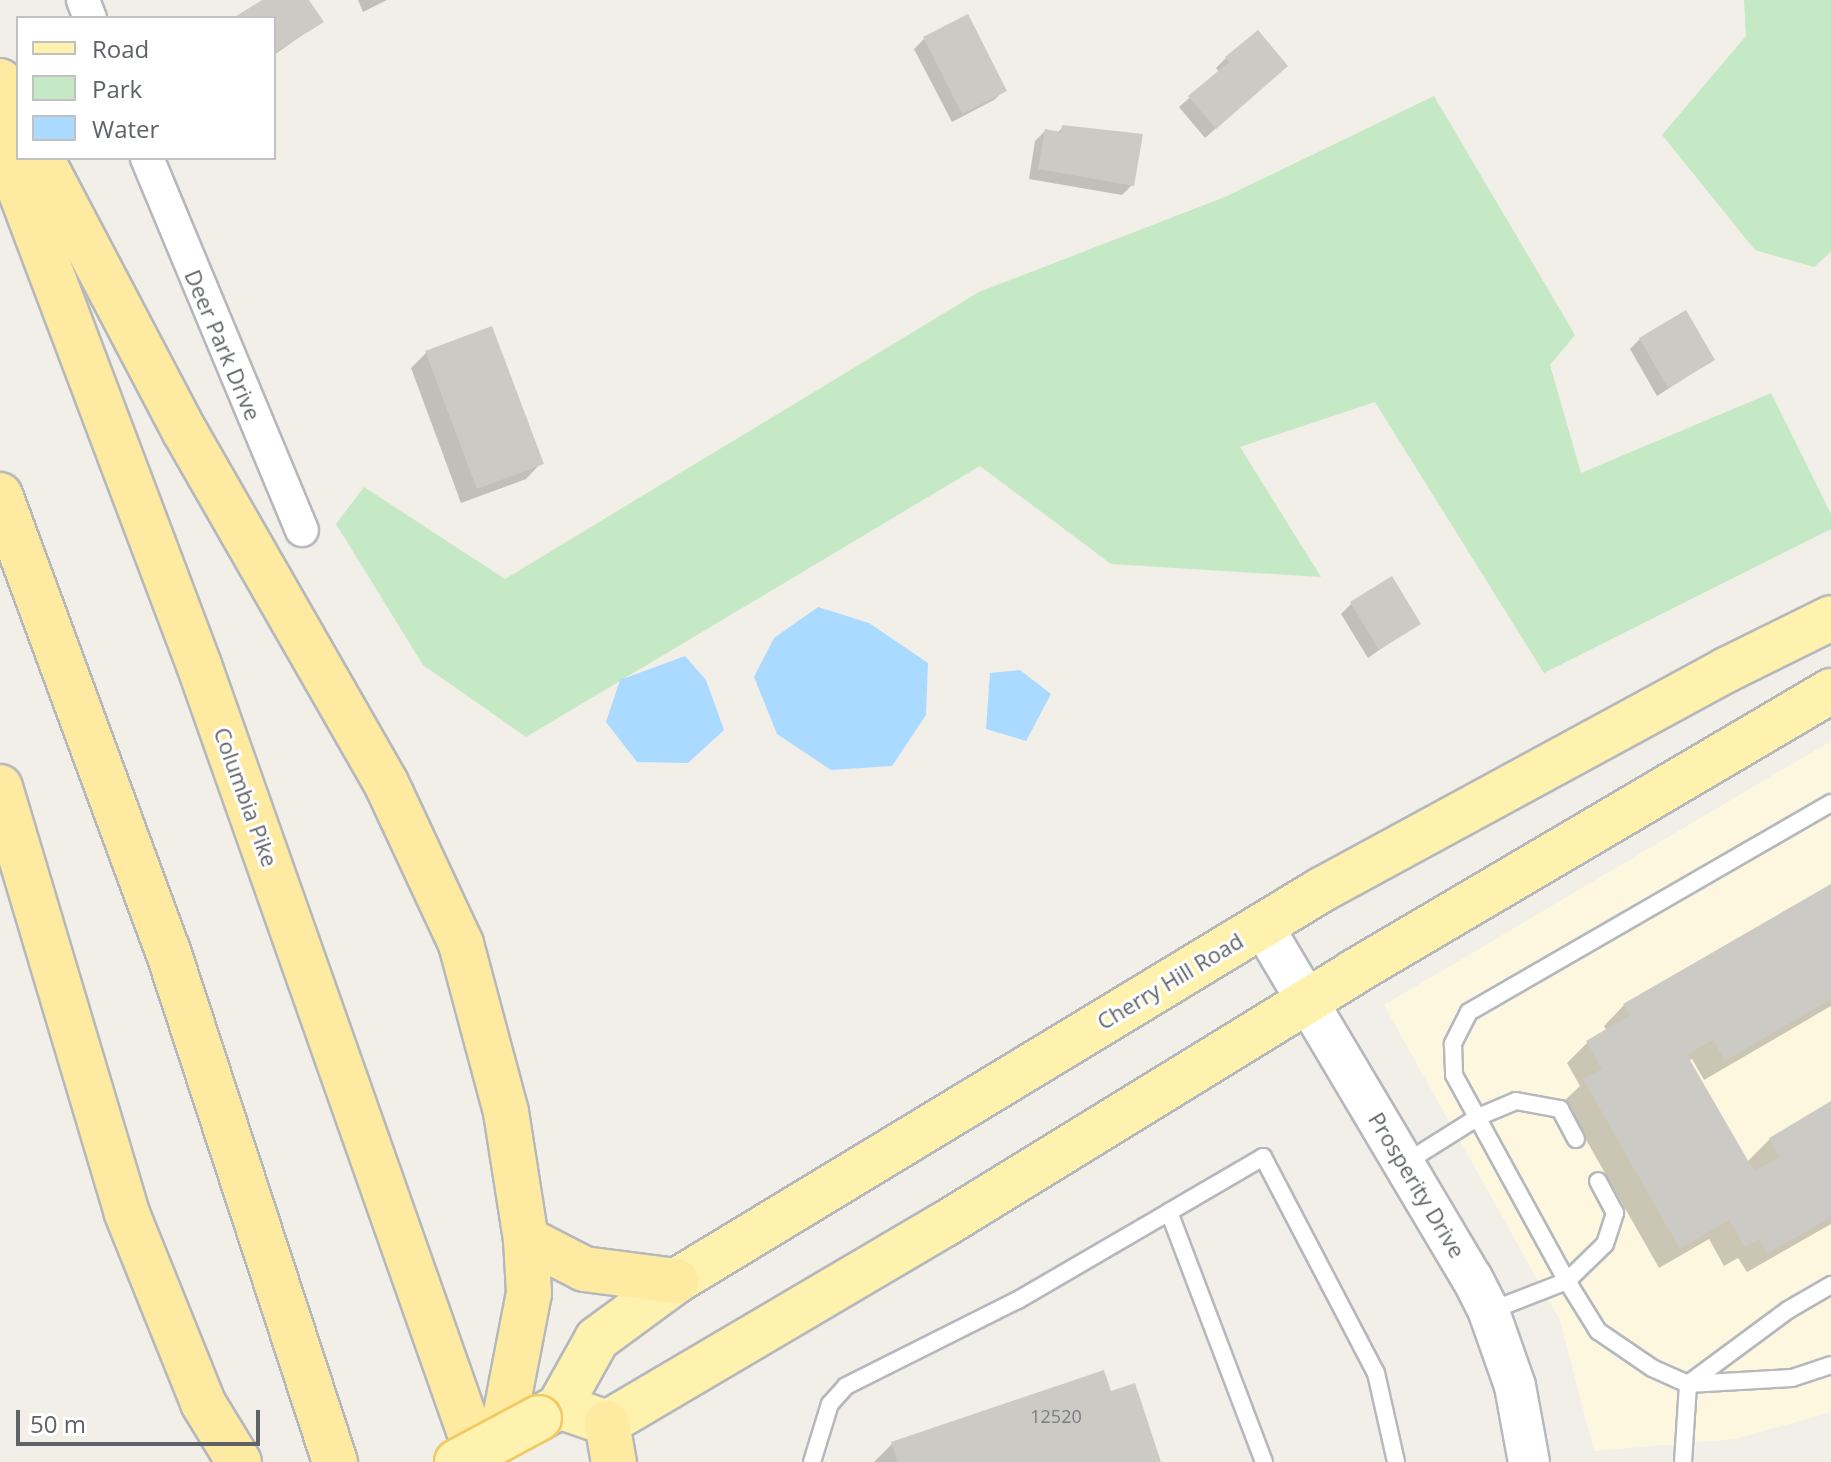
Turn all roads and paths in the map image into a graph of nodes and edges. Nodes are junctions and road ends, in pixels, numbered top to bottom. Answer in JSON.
{"nodes":[{"id":1,"x":0,"y":81,"type":"edge"},
{"id":2,"x":16,"y":111,"type":"edge"},
{"id":3,"x":0,"y":137,"type":"edge"},
{"id":4,"x":42,"y":160,"type":"edge"},
{"id":5,"x":148,"y":160,"type":"edge"},
{"id":6,"x":0,"y":495,"type":"edge"},
{"id":7,"x":302,"y":530,"type":"dead end"},
{"id":8,"x":1831,"y":618,"type":"edge"},
{"id":9,"x":1831,"y":691,"type":"edge"},
{"id":10,"x":0,"y":787,"type":"edge"},
{"id":11,"x":1831,"y":803,"type":"edge"},
{"id":12,"x":1262,"y":925,"type":"junction"},
{"id":13,"x":1308,"y":1001,"type":"junction"},
{"id":14,"x":1478,"y":1117,"type":"junction"},
{"id":15,"x":1576,"y":1139,"type":"dead end"},
{"id":16,"x":1404,"y":1163,"type":"junction"},
{"id":17,"x":1598,"y":1181,"type":"dead end"},
{"id":18,"x":1169,"y":1212,"type":"junction"},
{"id":19,"x":526,"y":1239,"type":"junction"},
{"id":20,"x":676,"y":1281,"type":"junction"},
{"id":21,"x":1567,"y":1281,"type":"junction"},
{"id":22,"x":1831,"y":1285,"type":"edge"},
{"id":23,"x":1489,"y":1312,"type":"junction"},
{"id":24,"x":1831,"y":1365,"type":"edge"},
{"id":25,"x":1688,"y":1384,"type":"junction"},
{"id":26,"x":549,"y":1412,"type":"junction"},
{"id":27,"x":611,"y":1442,"type":"edge"},
{"id":28,"x":490,"y":1450,"type":"edge"},
{"id":29,"x":239,"y":1462,"type":"edge"},
{"id":30,"x":335,"y":1462,"type":"edge"},
{"id":31,"x":457,"y":1462,"type":"edge"},
{"id":32,"x":812,"y":1462,"type":"edge"},
{"id":33,"x":1264,"y":1462,"type":"edge"},
{"id":34,"x":1396,"y":1462,"type":"edge"},
{"id":35,"x":1529,"y":1462,"type":"edge"},
{"id":36,"x":1683,"y":1462,"type":"edge"}],
"edges":[{"from":1,"to":2,"type":"highway"},
{"from":3,"to":28,"type":"highway","name":"Columbia Pike"},
{"from":4,"to":19,"type":"highway"},
{"from":5,"to":7,"type":"street","name":"Deer Park Drive"},
{"from":6,"to":30,"type":"highway"},
{"from":8,"to":12,"type":"main road","name":"Cherry Hill Road"},
{"from":9,"to":13,"type":"main road"},
{"from":10,"to":29,"type":"highway"},
{"from":11,"to":14,"type":"lane"},
{"from":12,"to":13,"type":"street","name":"Prosperity Drive"},
{"from":12,"to":20,"type":"main road","name":"Cherry Hill Road"},
{"from":13,"to":16,"type":"street","name":"Prosperity Drive"},
{"from":13,"to":27,"type":"main road"},
{"from":14,"to":15,"type":"lane"},
{"from":14,"to":16,"type":"lane"},
{"from":14,"to":21,"type":"lane"},
{"from":16,"to":23,"type":"street","name":"Prosperity Drive"},
{"from":17,"to":21,"type":"lane"},
{"from":18,"to":32,"type":"lane"},
{"from":18,"to":33,"type":"lane"},
{"from":18,"to":34,"type":"lane"},
{"from":19,"to":20,"type":"highway"},
{"from":19,"to":28,"type":"highway"},
{"from":20,"to":26,"type":"main road","name":"Cherry Hill Road"},
{"from":21,"to":23,"type":"lane"},
{"from":21,"to":25,"type":"lane"},
{"from":22,"to":25,"type":"lane"},
{"from":23,"to":35,"type":"street","name":"Prosperity Drive"},
{"from":24,"to":25,"type":"lane"},
{"from":25,"to":36,"type":"lane"},
{"from":26,"to":27,"type":"main road"},
{"from":26,"to":28,"type":"main road","bridge":true},
{"from":28,"to":31,"type":"main road","bridge":true}]}
